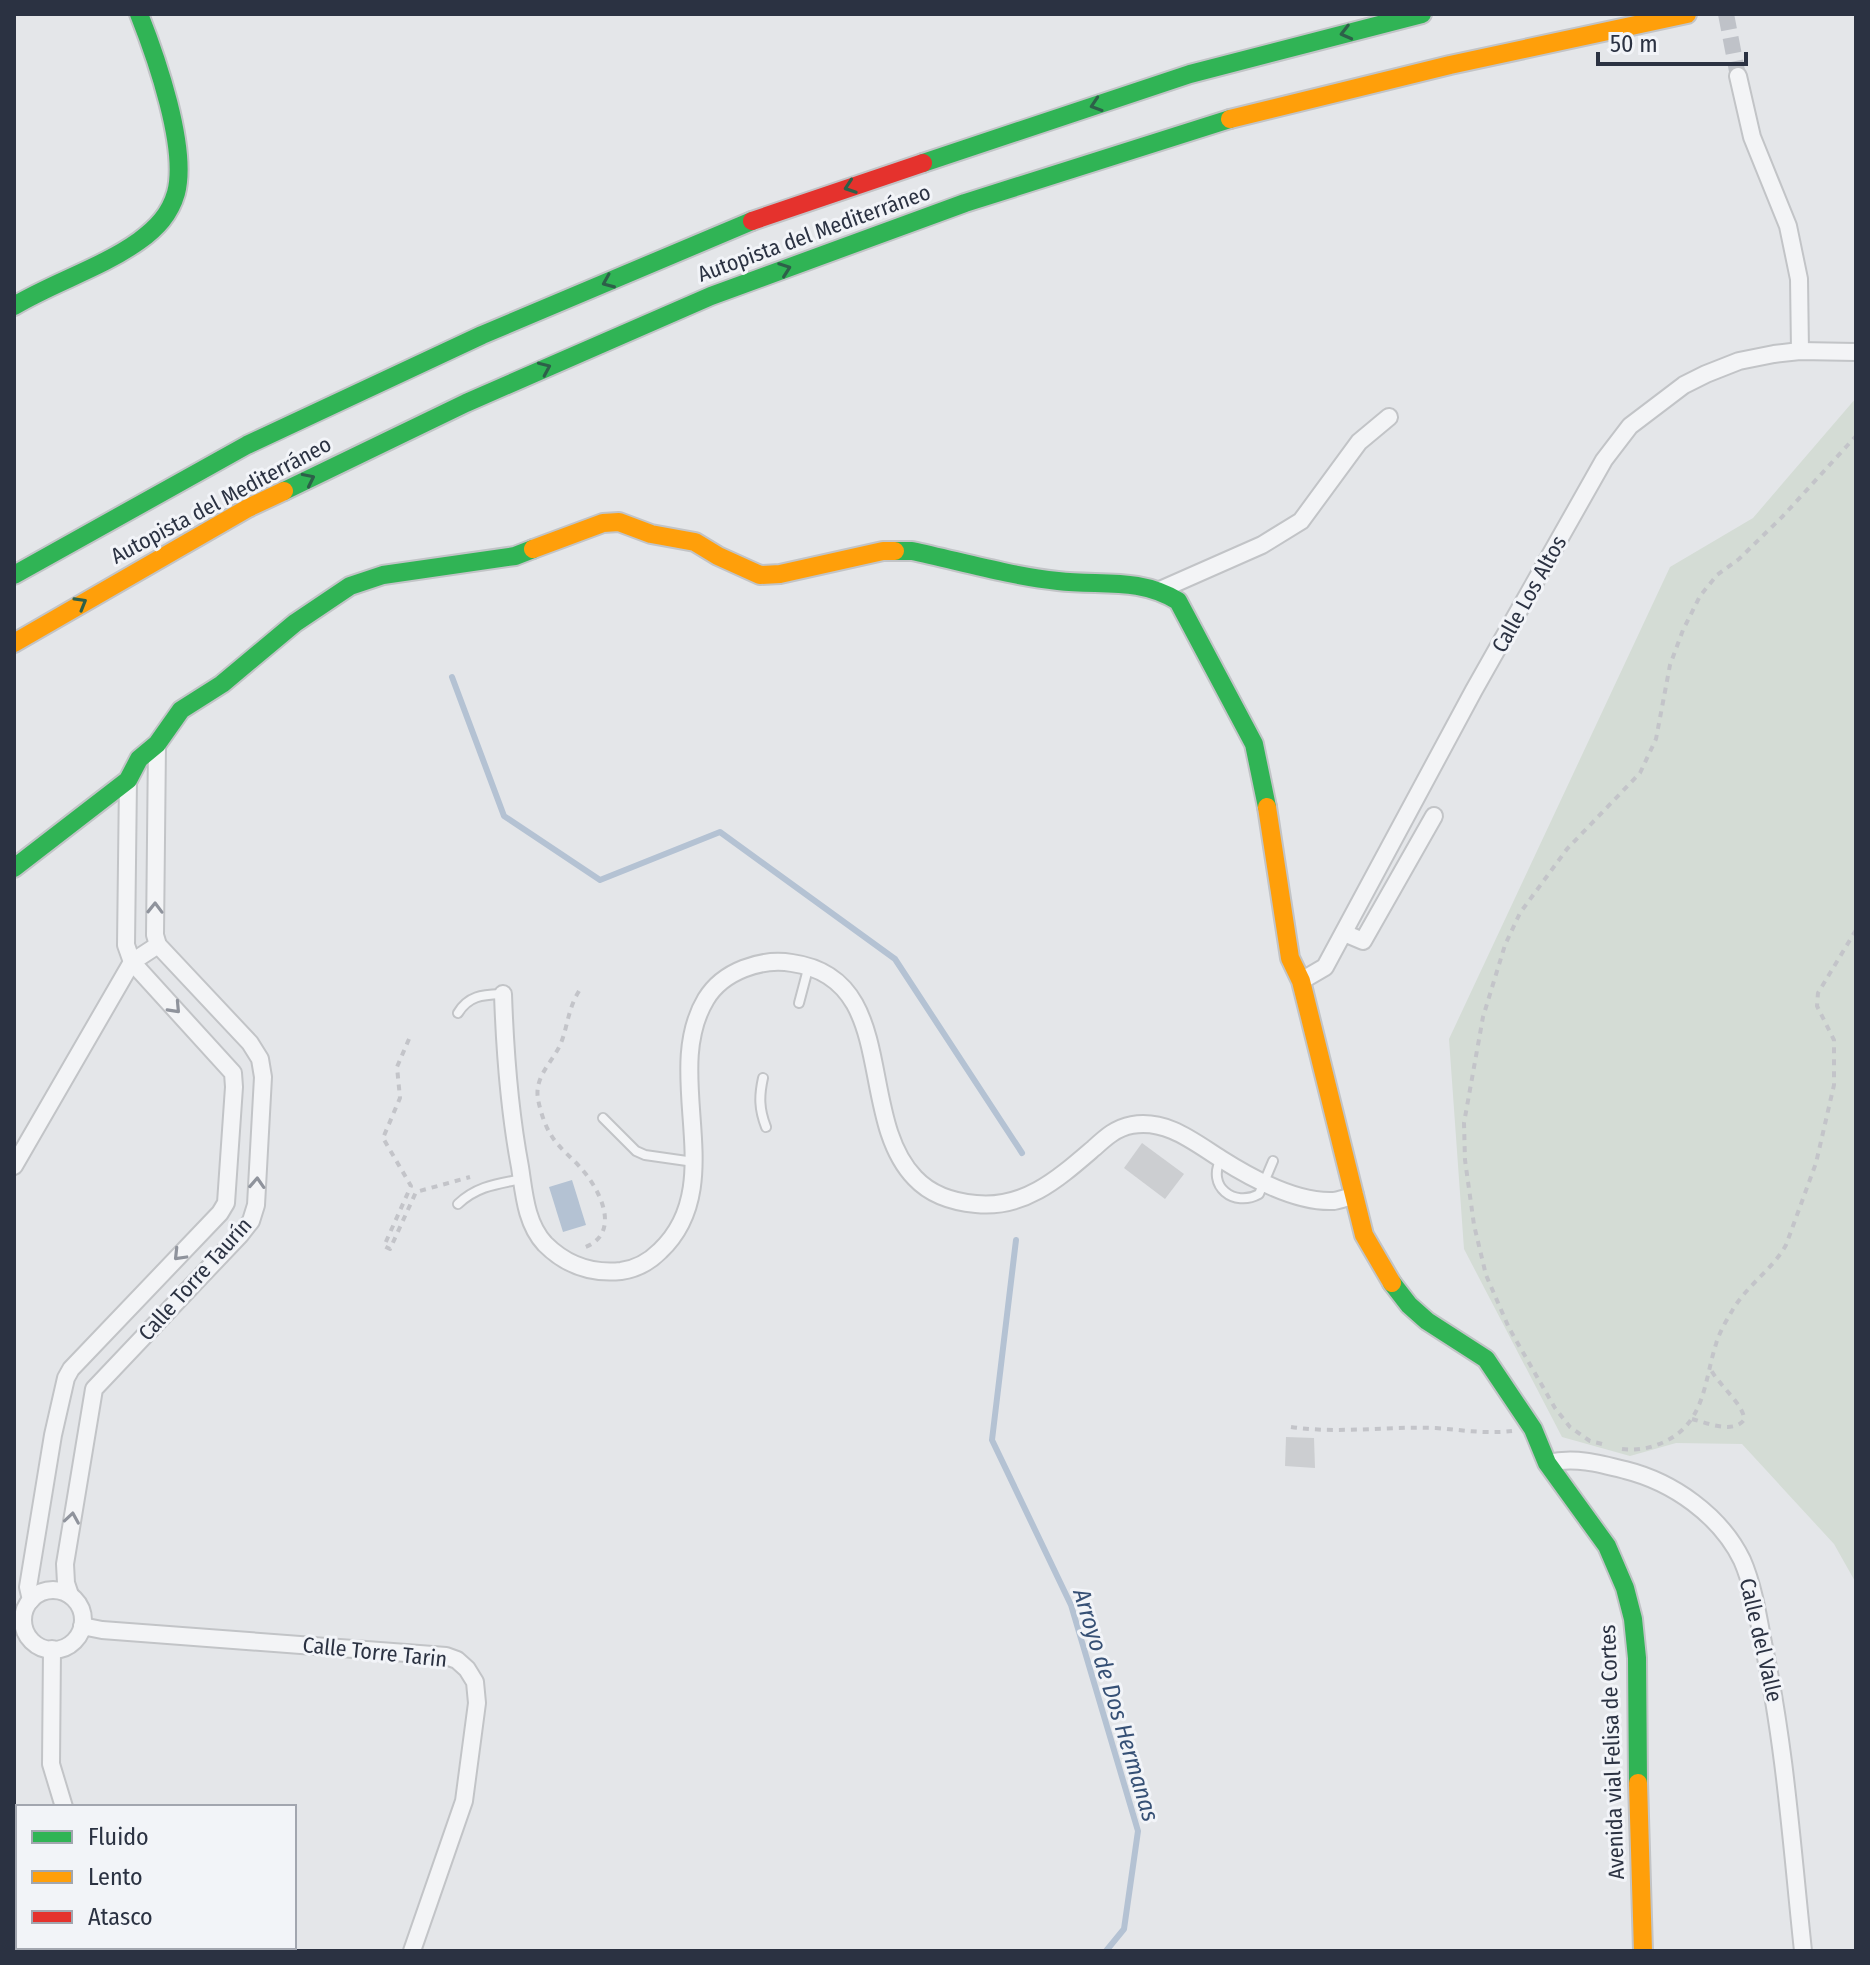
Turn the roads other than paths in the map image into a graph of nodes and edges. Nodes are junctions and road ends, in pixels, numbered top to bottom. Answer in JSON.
{"nodes":[{"id":1,"x":139,"y":14,"type":"edge"},
{"id":2,"x":1422,"y":14,"type":"edge"},
{"id":3,"x":1687,"y":14,"type":"edge"},
{"id":4,"x":1738,"y":76,"type":"tunnel mouth"},
{"id":5,"x":14,"y":306,"type":"edge"},
{"id":6,"x":1800,"y":351,"type":"junction"},
{"id":7,"x":1856,"y":352,"type":"edge"},
{"id":8,"x":1389,"y":417,"type":"dead end"},
{"id":9,"x":14,"y":575,"type":"edge"},
{"id":10,"x":1160,"y":590,"type":"junction"},
{"id":11,"x":14,"y":643,"type":"edge"},
{"id":12,"x":157,"y":744,"type":"junction"},
{"id":13,"x":128,"y":780,"type":"junction"},
{"id":14,"x":1434,"y":816,"type":"dead end"},
{"id":15,"x":14,"y":868,"type":"edge"},
{"id":16,"x":1344,"y":933,"type":"junction"},
{"id":17,"x":158,"y":945,"type":"junction"},
{"id":18,"x":132,"y":962,"type":"junction"},
{"id":19,"x":808,"y":966,"type":"junction"},
{"id":20,"x":1301,"y":981,"type":"junction"},
{"id":21,"x":503,"y":994,"type":"joint"},
{"id":22,"x":799,"y":1003,"type":"dead end"},
{"id":23,"x":458,"y":1013,"type":"dead end"},
{"id":24,"x":763,"y":1078,"type":"dead end"},
{"id":25,"x":603,"y":1118,"type":"dead end"},
{"id":26,"x":766,"y":1127,"type":"dead end"},
{"id":27,"x":1221,"y":1159,"type":"junction"},
{"id":28,"x":1273,"y":1161,"type":"dead end"},
{"id":29,"x":694,"y":1162,"type":"junction"},
{"id":30,"x":14,"y":1166,"type":"edge"},
{"id":31,"x":522,"y":1179,"type":"junction"},
{"id":32,"x":1264,"y":1182,"type":"junction"},
{"id":33,"x":1355,"y":1195,"type":"junction"},
{"id":34,"x":458,"y":1204,"type":"dead end"},
{"id":35,"x":1547,"y":1463,"type":"junction"},
{"id":36,"x":70,"y":1595,"type":"junction"},
{"id":37,"x":31,"y":1600,"type":"junction"},
{"id":38,"x":82,"y":1626,"type":"junction"},
{"id":39,"x":52,"y":1649,"type":"junction"},
{"id":40,"x":63,"y":1805,"type":"edge"},
{"id":41,"x":412,"y":1951,"type":"edge"},
{"id":42,"x":1643,"y":1951,"type":"edge"},
{"id":43,"x":1803,"y":1951,"type":"edge"}],
"edges":[{"from":1,"to":5,"type":"main road"},
{"from":2,"to":9,"type":"main road","name":"Autopista del Mediterráneo","one_way":true},
{"from":11,"to":3,"type":"main road","name":"Autopista del Mediterráneo","one_way":true},
{"from":4,"to":6,"type":"street"},
{"from":6,"to":7,"type":"street","name":"Calle Los Altos"},
{"from":6,"to":16,"type":"street","name":"Calle Los Altos"},
{"from":8,"to":10,"type":"street"},
{"from":10,"to":12,"type":"main road"},
{"from":10,"to":20,"type":"main road","name":"Avenida vial Felisa de Cortes"},
{"from":12,"to":13,"type":"main road"},
{"from":17,"to":12,"type":"street","one_way":true},
{"from":13,"to":15,"type":"main road"},
{"from":13,"to":18,"type":"street"},
{"from":14,"to":16,"type":"street"},
{"from":16,"to":20,"type":"street","name":"Calle Los Altos"},
{"from":17,"to":18,"type":"street"},
{"from":36,"to":17,"type":"street","name":"Calle Torre Taurín","one_way":true},
{"from":18,"to":30,"type":"street"},
{"from":18,"to":37,"type":"street","name":"Calle Torre Taurín","one_way":true},
{"from":19,"to":22,"type":"lane"},
{"from":19,"to":27,"type":"street"},
{"from":19,"to":29,"type":"street"},
{"from":20,"to":33,"type":"main road","name":"Avenida vial Felisa de Cortes"},
{"from":21,"to":23,"type":"lane"},
{"from":21,"to":31,"type":"street"},
{"from":24,"to":26,"type":"lane"},
{"from":25,"to":29,"type":"lane"},
{"from":27,"to":32,"type":"street"},
{"from":27,"to":32,"type":"lane"},
{"from":28,"to":32,"type":"lane"},
{"from":29,"to":31,"type":"street"},
{"from":31,"to":34,"type":"lane"},
{"from":32,"to":33,"type":"street"},
{"from":33,"to":35,"type":"main road","name":"Avenida vial Felisa de Cortes"},
{"from":35,"to":42,"type":"main road","name":"Avenida vial Felisa de Cortes"},
{"from":35,"to":43,"type":"street","name":"Calle del Valle"},
{"from":36,"to":37,"type":"street"},
{"from":36,"to":38,"type":"street"},
{"from":37,"to":39,"type":"street"},
{"from":38,"to":39,"type":"street"},
{"from":38,"to":41,"type":"street","name":"Calle Torre Tarin"},
{"from":39,"to":40,"type":"street"}]}
